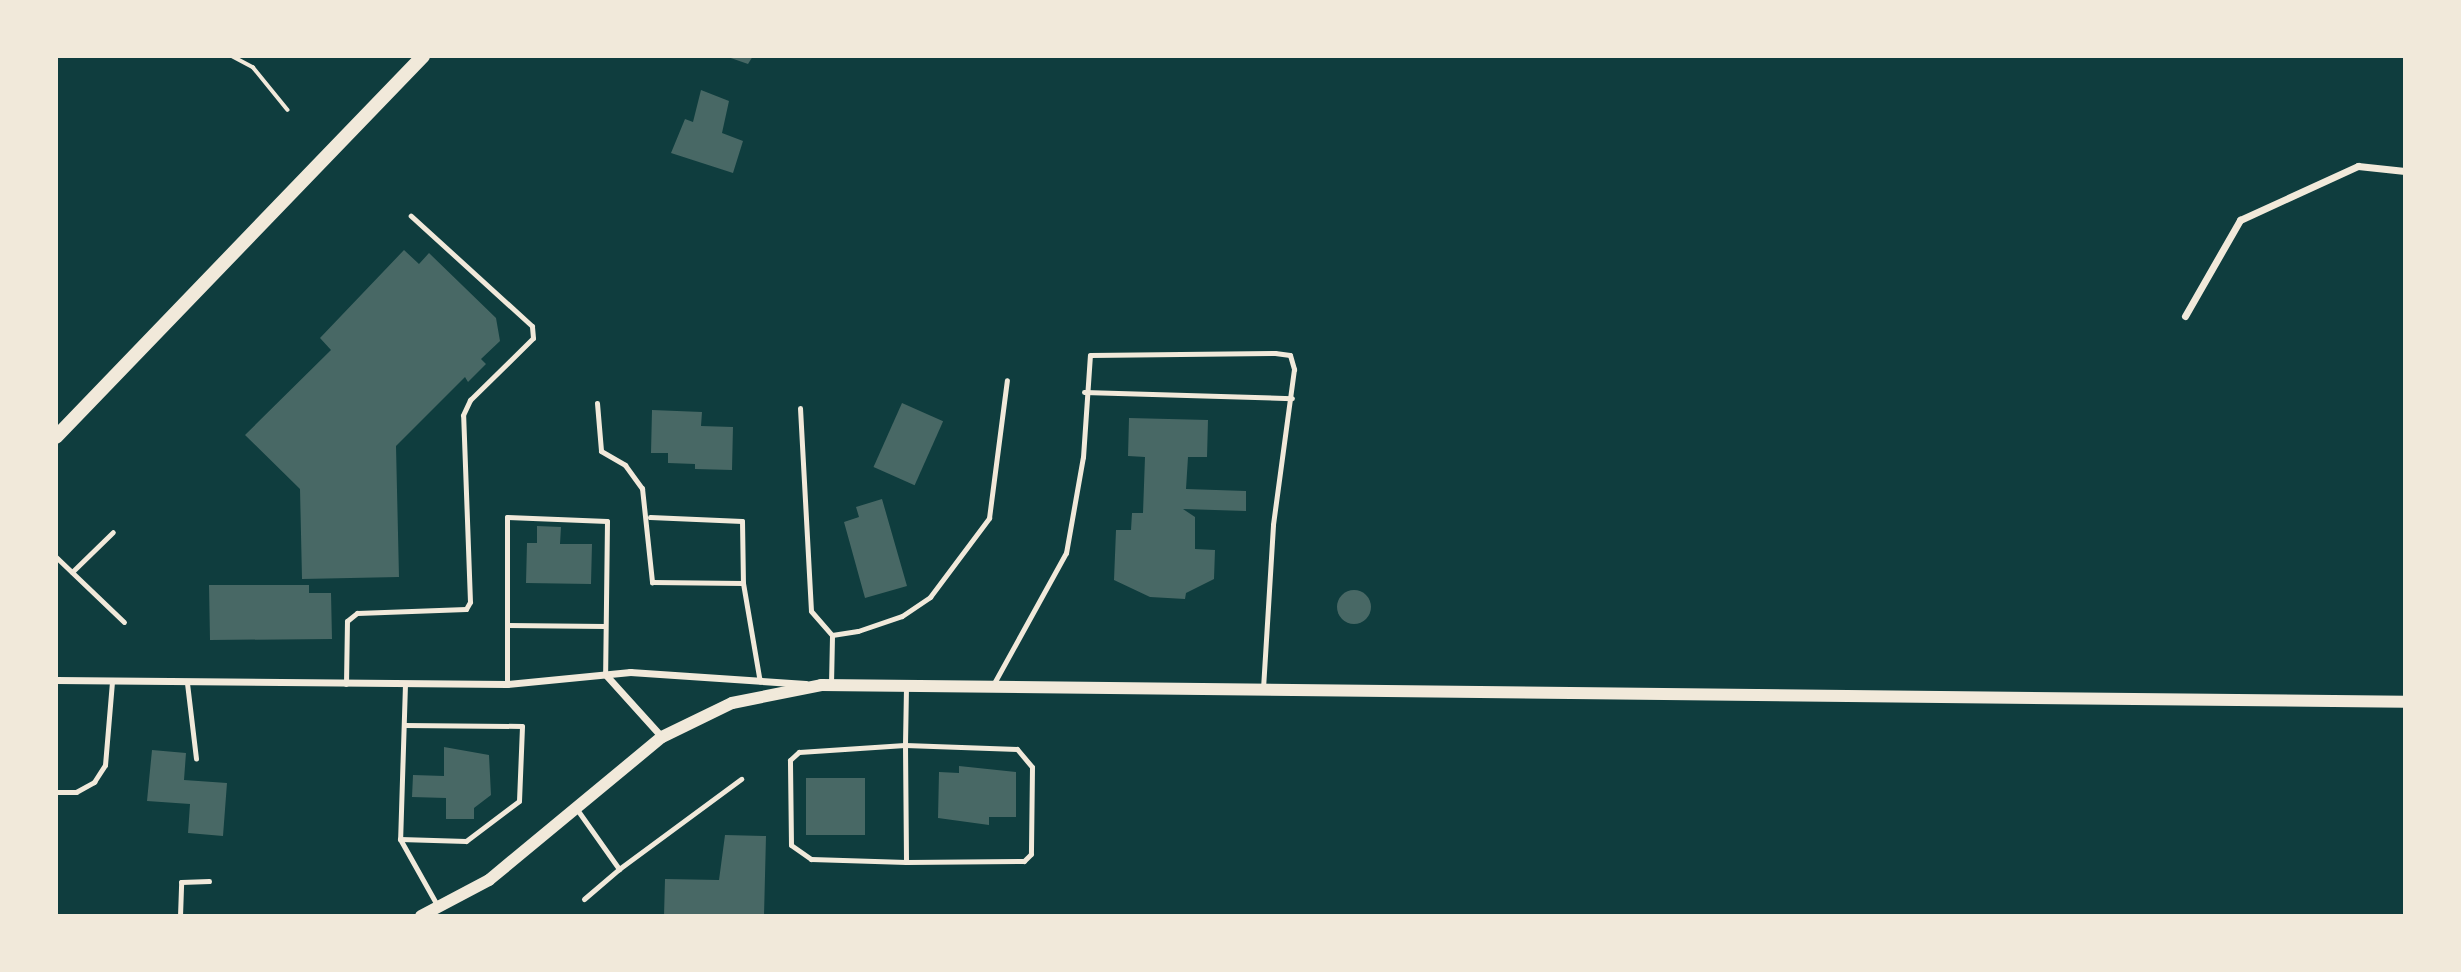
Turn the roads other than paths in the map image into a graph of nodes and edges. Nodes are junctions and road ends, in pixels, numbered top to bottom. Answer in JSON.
{"nodes":[{"id":1,"x":423,"y":56,"type":"edge"},
{"id":2,"x":2405,"y":171,"type":"edge"},
{"id":3,"x":411,"y":215,"type":"dead end"},
{"id":4,"x":2185,"y":316,"type":"dead end"},
{"id":5,"x":1007,"y":380,"type":"dead end"},
{"id":6,"x":1084,"y":392,"type":"junction"},
{"id":7,"x":1292,"y":398,"type":"junction"},
{"id":8,"x":597,"y":403,"type":"dead end"},
{"id":9,"x":800,"y":408,"type":"dead end"},
{"id":10,"x":56,"y":437,"type":"edge"},
{"id":11,"x":650,"y":517,"type":"junction"},
{"id":12,"x":113,"y":532,"type":"dead end"},
{"id":13,"x":56,"y":557,"type":"edge"},
{"id":14,"x":72,"y":572,"type":"junction"},
{"id":15,"x":743,"y":583,"type":"junction"},
{"id":16,"x":124,"y":622,"type":"dead end"},
{"id":17,"x":507,"y":625,"type":"junction"},
{"id":18,"x":606,"y":626,"type":"junction"},
{"id":19,"x":832,"y":635,"type":"junction"},
{"id":20,"x":605,"y":674,"type":"junction"},
{"id":21,"x":56,"y":680,"type":"edge"},
{"id":22,"x":112,"y":681,"type":"junction"},
{"id":23,"x":187,"y":682,"type":"junction"},
{"id":24,"x":760,"y":682,"type":"junction"},
{"id":25,"x":346,"y":684,"type":"junction"},
{"id":26,"x":405,"y":684,"type":"junction"},
{"id":27,"x":507,"y":684,"type":"junction"},
{"id":28,"x":906,"y":684,"type":"junction"},
{"id":29,"x":826,"y":685,"type":"junction"},
{"id":30,"x":993,"y":685,"type":"junction"},
{"id":31,"x":1263,"y":690,"type":"junction"},
{"id":32,"x":2405,"y":702,"type":"edge"},
{"id":33,"x":404,"y":726,"type":"junction"},
{"id":34,"x":662,"y":737,"type":"junction"},
{"id":35,"x":905,"y":746,"type":"junction"},
{"id":36,"x":197,"y":758,"type":"dead end"},
{"id":37,"x":741,"y":779,"type":"dead end"},
{"id":38,"x":56,"y":792,"type":"edge"},
{"id":39,"x":576,"y":808,"type":"junction"},
{"id":40,"x":400,"y":839,"type":"junction"},
{"id":41,"x":906,"y":862,"type":"junction"},
{"id":42,"x":619,"y":869,"type":"junction"},
{"id":43,"x":209,"y":881,"type":"dead end"},
{"id":44,"x":584,"y":899,"type":"dead end"},
{"id":45,"x":438,"y":908,"type":"junction"},
{"id":46,"x":180,"y":916,"type":"edge"},
{"id":47,"x":421,"y":916,"type":"edge"}],
"edges":[{"from":1,"to":10,"type":"main road"},
{"from":2,"to":4,"type":"street"},
{"from":3,"to":25,"type":"lane"},
{"from":5,"to":19,"type":"lane"},
{"from":6,"to":7,"type":"lane"},
{"from":6,"to":7,"type":"lane"},
{"from":6,"to":30,"type":"lane"},
{"from":7,"to":31,"type":"lane"},
{"from":8,"to":11,"type":"lane"},
{"from":9,"to":19,"type":"lane"},
{"from":11,"to":15,"type":"lane"},
{"from":11,"to":15,"type":"lane"},
{"from":12,"to":14,"type":"lane"},
{"from":13,"to":14,"type":"lane"},
{"from":14,"to":16,"type":"lane"},
{"from":15,"to":24,"type":"lane"},
{"from":17,"to":18,"type":"lane"},
{"from":17,"to":18,"type":"lane"},
{"from":17,"to":27,"type":"lane"},
{"from":18,"to":20,"type":"lane"},
{"from":19,"to":29,"type":"lane"},
{"from":20,"to":24,"type":"street"},
{"from":20,"to":27,"type":"street"},
{"from":20,"to":34,"type":"street"},
{"from":21,"to":22,"type":"street"},
{"from":22,"to":23,"type":"street"},
{"from":22,"to":38,"type":"lane"},
{"from":23,"to":25,"type":"street"},
{"from":23,"to":36,"type":"lane"},
{"from":24,"to":29,"type":"street"},
{"from":25,"to":26,"type":"street"},
{"from":26,"to":27,"type":"street"},
{"from":26,"to":33,"type":"lane"},
{"from":28,"to":29,"type":"street"},
{"from":28,"to":30,"type":"street"},
{"from":28,"to":35,"type":"lane"},
{"from":29,"to":34,"type":"street"},
{"from":30,"to":31,"type":"street"},
{"from":31,"to":32,"type":"street"},
{"from":33,"to":40,"type":"lane"},
{"from":33,"to":40,"type":"lane"},
{"from":34,"to":39,"type":"street"},
{"from":35,"to":41,"type":"lane"},
{"from":35,"to":41,"type":"lane"},
{"from":35,"to":41,"type":"lane"},
{"from":37,"to":42,"type":"lane"},
{"from":39,"to":42,"type":"lane"},
{"from":39,"to":45,"type":"street"},
{"from":40,"to":45,"type":"lane"},
{"from":42,"to":44,"type":"lane"},
{"from":43,"to":46,"type":"lane"},
{"from":45,"to":47,"type":"street"}]}
